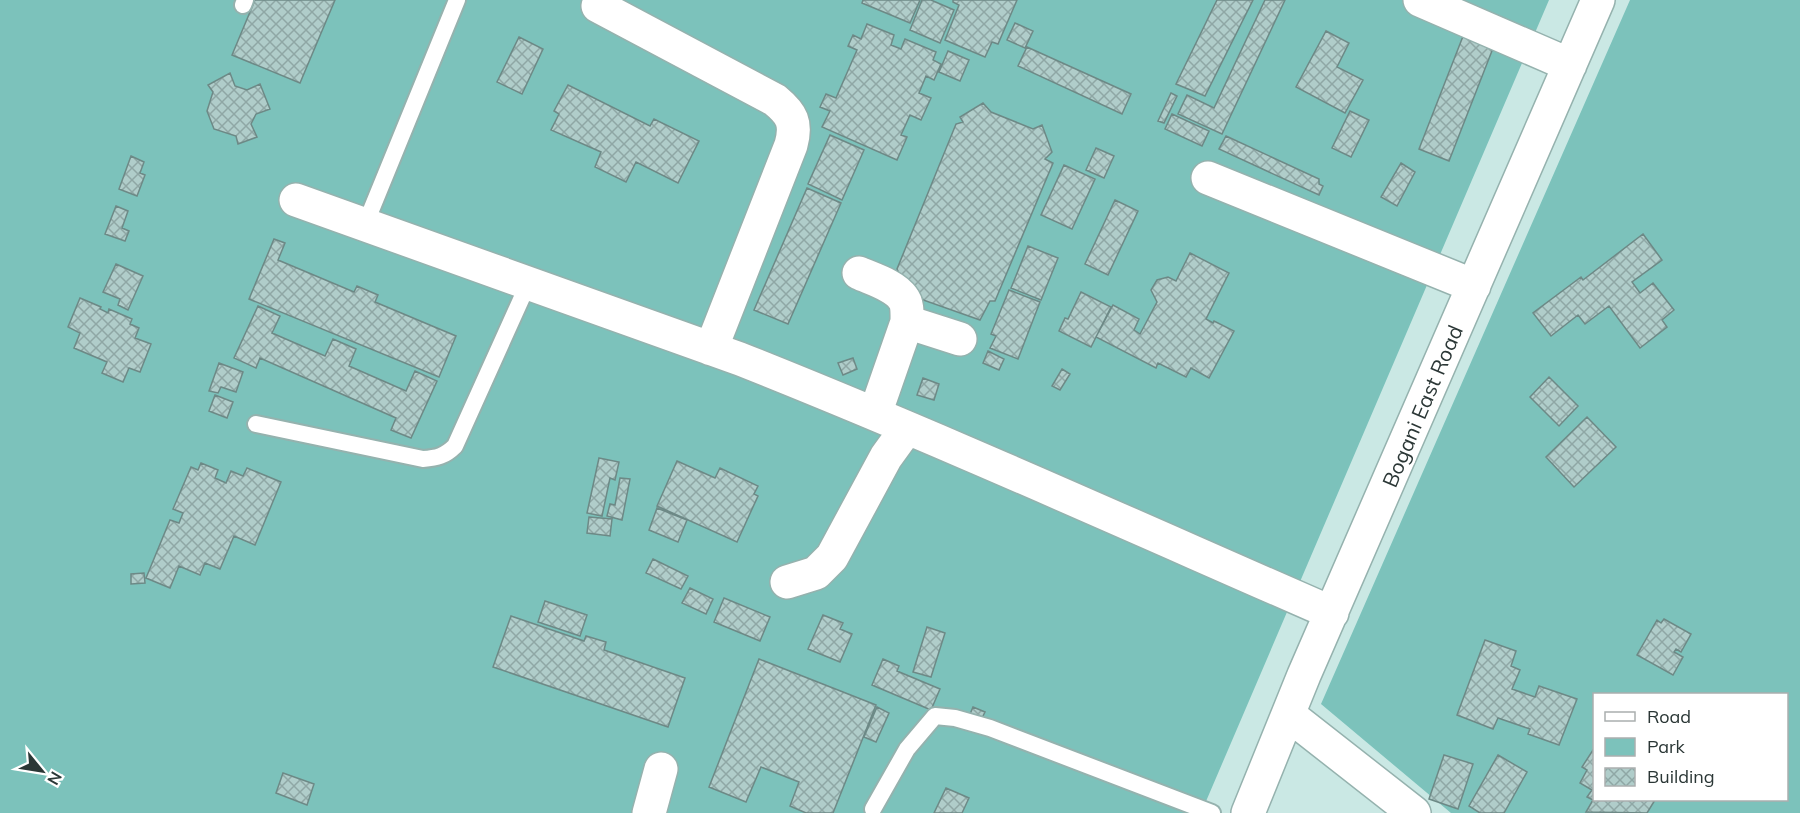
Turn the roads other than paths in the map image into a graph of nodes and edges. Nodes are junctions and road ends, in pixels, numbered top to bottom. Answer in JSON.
{"nodes":[{"id":1,"x":457,"y":0,"type":"edge"},
{"id":2,"x":1420,"y":0,"type":"edge"},
{"id":3,"x":1598,"y":0,"type":"edge"},
{"id":4,"x":598,"y":6,"type":"dead end"},
{"id":5,"x":1570,"y":65,"type":"junction"},
{"id":6,"x":1208,"y":178,"type":"dead end"},
{"id":7,"x":296,"y":200,"type":"dead end"},
{"id":8,"x":365,"y":225,"type":"junction"},
{"id":9,"x":859,"y":273,"type":"dead end"},
{"id":10,"x":528,"y":284,"type":"junction"},
{"id":11,"x":1474,"y":286,"type":"junction"},
{"id":12,"x":907,"y":322,"type":"junction"},
{"id":13,"x":960,"y":339,"type":"dead end"},
{"id":14,"x":711,"y":349,"type":"junction"},
{"id":15,"x":875,"y":414,"type":"junction"},
{"id":16,"x":256,"y":424,"type":"dead end"},
{"id":17,"x":907,"y":428,"type":"junction"},
{"id":18,"x":788,"y":582,"type":"dead end"},
{"id":19,"x":1332,"y":613,"type":"junction"},
{"id":20,"x":1288,"y":715,"type":"junction"},
{"id":21,"x":661,"y":769,"type":"dead end"},
{"id":22,"x":873,"y":809,"type":"dead end"},
{"id":23,"x":650,"y":813,"type":"edge"},
{"id":24,"x":1212,"y":813,"type":"edge"},
{"id":25,"x":1248,"y":813,"type":"edge"},
{"id":26,"x":1414,"y":813,"type":"edge"}],
"edges":[{"from":1,"to":8,"type":"lane"},
{"from":2,"to":5,"type":"street"},
{"from":3,"to":5,"type":"street","name":"Bogani East Road"},
{"from":4,"to":14,"type":"street"},
{"from":5,"to":11,"type":"street","name":"Bogani East Road"},
{"from":6,"to":11,"type":"street"},
{"from":7,"to":8,"type":"street"},
{"from":8,"to":10,"type":"street"},
{"from":9,"to":12,"type":"street"},
{"from":10,"to":14,"type":"street"},
{"from":10,"to":16,"type":"lane"},
{"from":11,"to":19,"type":"street","name":"Bogani East Road"},
{"from":12,"to":13,"type":"street"},
{"from":12,"to":15,"type":"street"},
{"from":14,"to":15,"type":"street"},
{"from":15,"to":17,"type":"street"},
{"from":17,"to":18,"type":"street"},
{"from":17,"to":19,"type":"street"},
{"from":19,"to":20,"type":"street","name":"Bogani East Road"},
{"from":20,"to":25,"type":"street","name":"Bogani East Road"},
{"from":20,"to":26,"type":"street"},
{"from":21,"to":23,"type":"street"},
{"from":22,"to":24,"type":"lane"}]}
